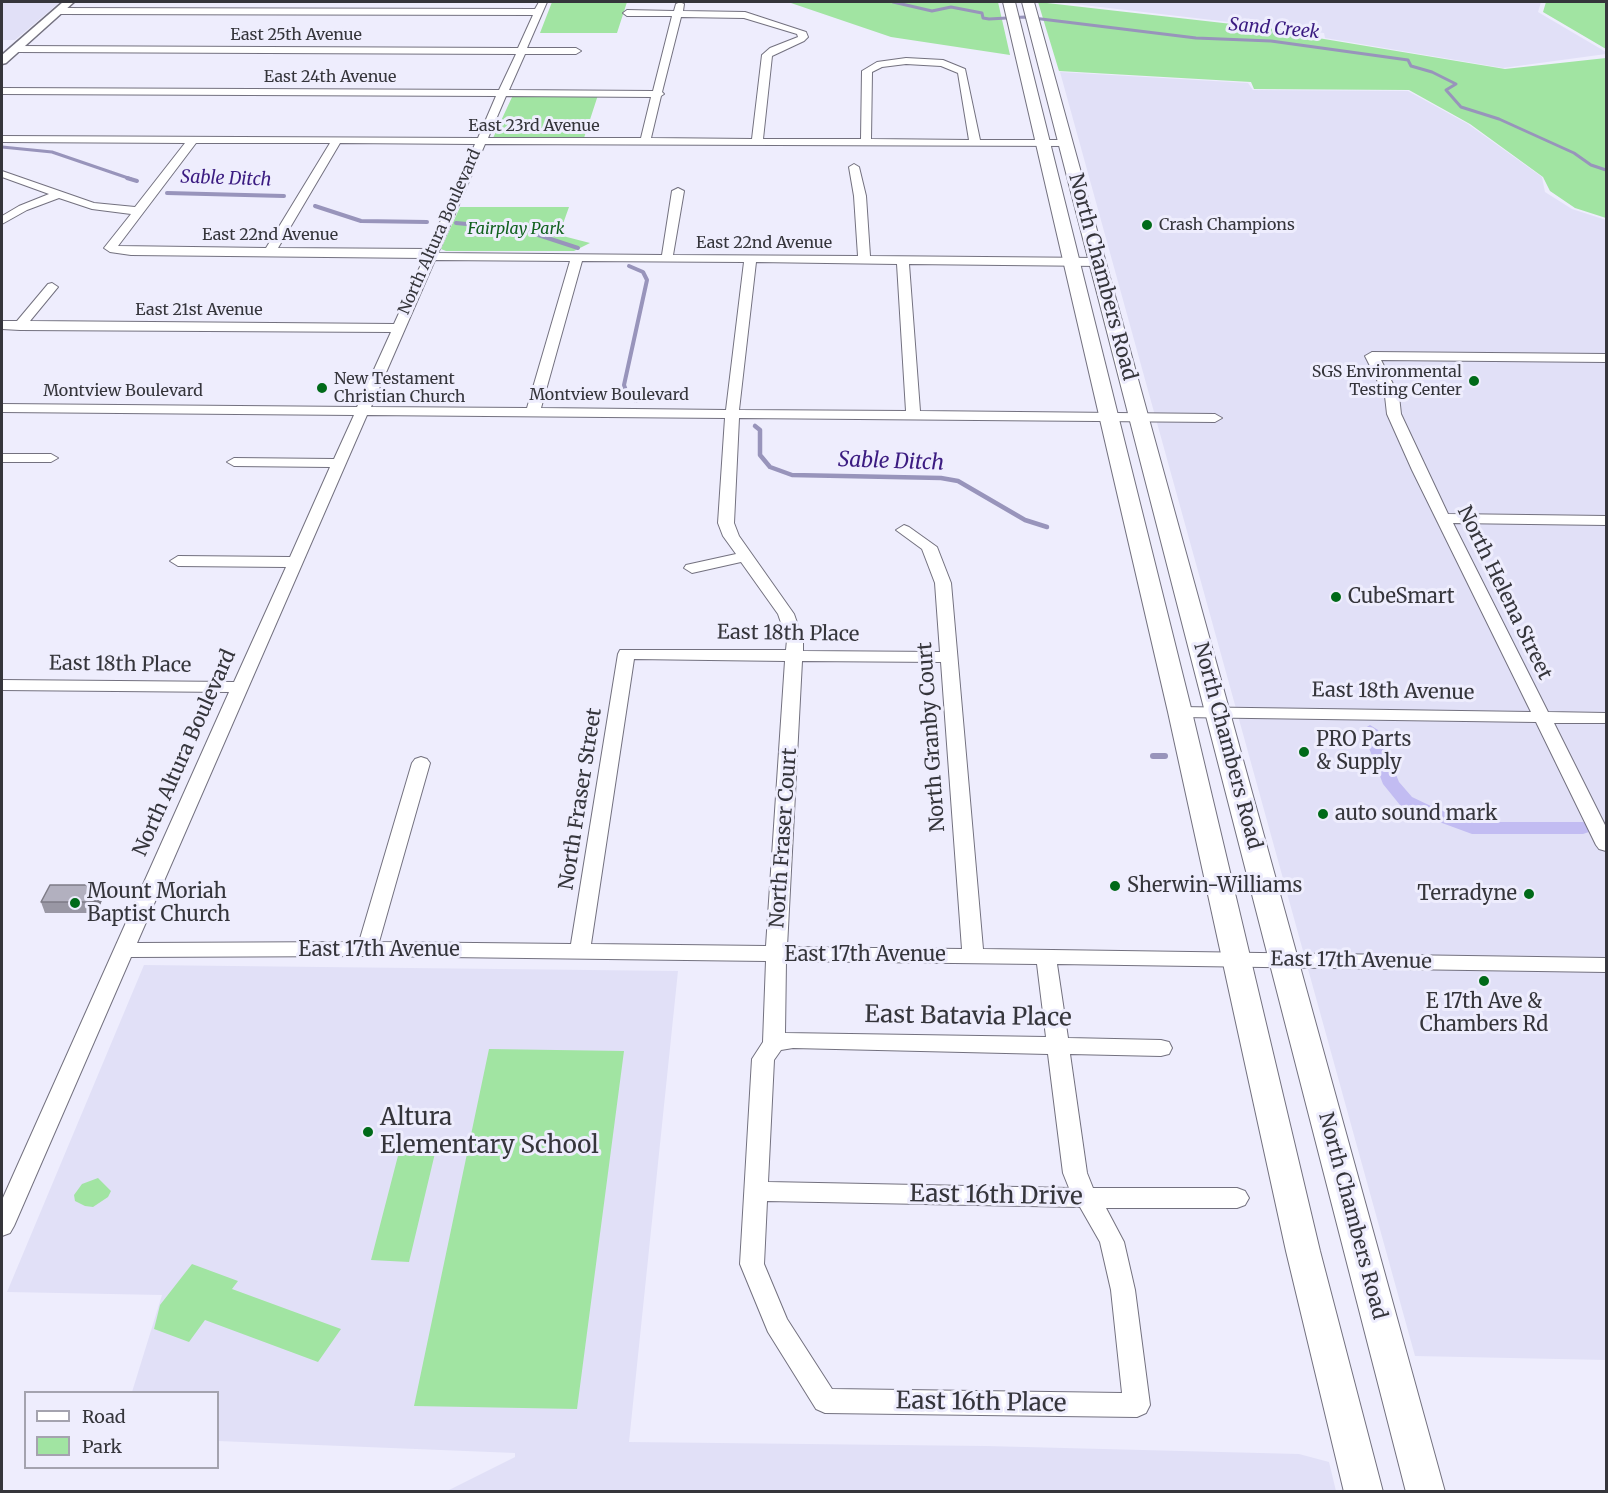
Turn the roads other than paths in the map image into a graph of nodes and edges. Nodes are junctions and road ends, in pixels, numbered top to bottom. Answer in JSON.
{"nodes":[{"id":1,"x":69,"y":2,"type":"edge"},
{"id":2,"x":543,"y":2,"type":"edge"},
{"id":3,"x":1009,"y":2,"type":"edge"},
{"id":4,"x":1029,"y":3,"type":"edge"},
{"id":5,"x":679,"y":8,"type":"junction"},
{"id":6,"x":59,"y":10,"type":"junction"},
{"id":7,"x":539,"y":12,"type":"junction"},
{"id":8,"x":627,"y":13,"type":"dead end"},
{"id":9,"x":803,"y":36,"type":"junction"},
{"id":10,"x":815,"y":36,"type":"dead end"},
{"id":11,"x":16,"y":49,"type":"junction"},
{"id":12,"x":522,"y":51,"type":"junction"},
{"id":13,"x":576,"y":51,"type":"dead end"},
{"id":14,"x":2,"y":61,"type":"edge"},
{"id":15,"x":2,"y":91,"type":"edge"},
{"id":16,"x":504,"y":93,"type":"junction"},
{"id":17,"x":659,"y":94,"type":"junction"},
{"id":18,"x":2,"y":139,"type":"edge"},
{"id":19,"x":193,"y":140,"type":"junction"},
{"id":20,"x":338,"y":140,"type":"junction"},
{"id":21,"x":480,"y":141,"type":"junction"},
{"id":22,"x":645,"y":141,"type":"junction"},
{"id":23,"x":757,"y":142,"type":"junction"},
{"id":24,"x":866,"y":143,"type":"junction"},
{"id":25,"x":975,"y":143,"type":"junction"},
{"id":26,"x":1043,"y":143,"type":"junction"},
{"id":27,"x":1066,"y":143,"type":"junction"},
{"id":28,"x":854,"y":167,"type":"dead end"},
{"id":29,"x":2,"y":174,"type":"edge"},
{"id":30,"x":678,"y":191,"type":"dead end"},
{"id":31,"x":60,"y":194,"type":"junction"},
{"id":32,"x":137,"y":211,"type":"junction"},
{"id":33,"x":2,"y":221,"type":"edge"},
{"id":34,"x":270,"y":252,"type":"junction"},
{"id":35,"x":430,"y":255,"type":"junction"},
{"id":36,"x":576,"y":258,"type":"junction"},
{"id":37,"x":666,"y":258,"type":"junction"},
{"id":38,"x":750,"y":259,"type":"junction"},
{"id":39,"x":864,"y":260,"type":"junction"},
{"id":40,"x":903,"y":261,"type":"junction"},
{"id":41,"x":1071,"y":262,"type":"junction"},
{"id":42,"x":1098,"y":262,"type":"junction"},
{"id":43,"x":52,"y":287,"type":"dead end"},
{"id":44,"x":2,"y":325,"type":"edge"},
{"id":45,"x":20,"y":326,"type":"junction"},
{"id":46,"x":397,"y":328,"type":"junction"},
{"id":47,"x":1606,"y":358,"type":"edge"},
{"id":48,"x":2,"y":408,"type":"edge"},
{"id":49,"x":363,"y":411,"type":"junction"},
{"id":50,"x":533,"y":412,"type":"junction"},
{"id":51,"x":732,"y":414,"type":"junction"},
{"id":52,"x":913,"y":416,"type":"junction"},
{"id":53,"x":1108,"y":418,"type":"junction"},
{"id":54,"x":1140,"y":418,"type":"junction"},
{"id":55,"x":1215,"y":418,"type":"dead end"},
{"id":56,"x":2,"y":458,"type":"edge"},
{"id":57,"x":51,"y":458,"type":"dead end"},
{"id":58,"x":234,"y":462,"type":"dead end"},
{"id":59,"x":338,"y":463,"type":"junction"},
{"id":60,"x":1443,"y":518,"type":"junction"},
{"id":61,"x":1606,"y":520,"type":"edge"},
{"id":62,"x":904,"y":530,"type":"dead end"},
{"id":63,"x":746,"y":556,"type":"junction"},
{"id":64,"x":178,"y":561,"type":"dead end"},
{"id":65,"x":294,"y":562,"type":"junction"},
{"id":66,"x":692,"y":568,"type":"dead end"},
{"id":67,"x":626,"y":654,"type":"joint"},
{"id":68,"x":794,"y":656,"type":"junction"},
{"id":69,"x":949,"y":657,"type":"junction"},
{"id":70,"x":2,"y":685,"type":"edge"},
{"id":71,"x":239,"y":687,"type":"junction"},
{"id":72,"x":1180,"y":712,"type":"junction"},
{"id":73,"x":1219,"y":713,"type":"junction"},
{"id":74,"x":1542,"y":717,"type":"junction"},
{"id":75,"x":1606,"y":718,"type":"edge"},
{"id":76,"x":421,"y":763,"type":"dead end"},
{"id":77,"x":1606,"y":846,"type":"edge"},
{"id":78,"x":367,"y":949,"type":"junction"},
{"id":79,"x":123,"y":950,"type":"junction"},
{"id":80,"x":580,"y":952,"type":"junction"},
{"id":81,"x":776,"y":955,"type":"junction"},
{"id":82,"x":973,"y":956,"type":"junction"},
{"id":83,"x":1046,"y":956,"type":"junction"},
{"id":84,"x":1236,"y":958,"type":"junction"},
{"id":85,"x":1283,"y":960,"type":"junction"},
{"id":86,"x":1606,"y":965,"type":"edge"},
{"id":87,"x":774,"y":1043,"type":"junction"},
{"id":88,"x":1059,"y":1046,"type":"junction"},
{"id":89,"x":1161,"y":1048,"type":"dead end"},
{"id":90,"x":755,"y":1191,"type":"junction"},
{"id":91,"x":1087,"y":1198,"type":"junction"},
{"id":92,"x":1237,"y":1198,"type":"dead end"},
{"id":93,"x":2,"y":1226,"type":"edge"},
{"id":94,"x":825,"y":1401,"type":"joint"},
{"id":95,"x":1364,"y":1491,"type":"edge"},
{"id":96,"x":1426,"y":1491,"type":"edge"}],
"edges":[{"from":1,"to":6,"type":"street"},
{"from":2,"to":7,"type":"street","name":"North Altura Boulevard"},
{"from":3,"to":26,"type":"main road","name":"North Chambers Road"},
{"from":4,"to":27,"type":"main road","name":"North Chambers Road"},
{"from":5,"to":8,"type":"street"},
{"from":5,"to":9,"type":"street"},
{"from":5,"to":17,"type":"street"},
{"from":6,"to":7,"type":"street"},
{"from":6,"to":11,"type":"street"},
{"from":7,"to":12,"type":"street","name":"North Altura Boulevard"},
{"from":9,"to":10,"type":"street"},
{"from":9,"to":23,"type":"street"},
{"from":11,"to":12,"type":"street","name":"East 25th Avenue"},
{"from":11,"to":14,"type":"street"},
{"from":12,"to":13,"type":"street","name":"East 25th Avenue"},
{"from":12,"to":16,"type":"street","name":"North Altura Boulevard"},
{"from":15,"to":16,"type":"street","name":"East 24th Avenue"},
{"from":16,"to":17,"type":"street","name":"East 24th Avenue"},
{"from":16,"to":21,"type":"street","name":"North Altura Boulevard"},
{"from":17,"to":22,"type":"street"},
{"from":18,"to":19,"type":"street","name":"East 23rd Avenue"},
{"from":19,"to":20,"type":"street","name":"East 23rd Avenue"},
{"from":19,"to":32,"type":"street"},
{"from":20,"to":21,"type":"street","name":"East 23rd Avenue"},
{"from":20,"to":34,"type":"street"},
{"from":21,"to":22,"type":"street","name":"East 23rd Avenue"},
{"from":21,"to":35,"type":"street","name":"North Altura Boulevard"},
{"from":22,"to":23,"type":"street","name":"East 23rd Avenue"},
{"from":23,"to":24,"type":"street","name":"East 23rd Avenue"},
{"from":24,"to":25,"type":"street","name":"East 23rd Avenue"},
{"from":24,"to":25,"type":"street"},
{"from":25,"to":26,"type":"street","name":"East 23rd Avenue"},
{"from":26,"to":27,"type":"street","name":"East 23rd Avenue"},
{"from":26,"to":41,"type":"main road","name":"North Chambers Road"},
{"from":27,"to":42,"type":"main road","name":"North Chambers Road"},
{"from":28,"to":39,"type":"street"},
{"from":29,"to":31,"type":"street"},
{"from":30,"to":37,"type":"street"},
{"from":31,"to":32,"type":"street"},
{"from":31,"to":33,"type":"street"},
{"from":32,"to":34,"type":"street","name":"East 22nd Avenue"},
{"from":34,"to":35,"type":"street","name":"East 22nd Avenue"},
{"from":35,"to":36,"type":"street","name":"East 22nd Avenue"},
{"from":35,"to":46,"type":"street","name":"North Altura Boulevard"},
{"from":36,"to":37,"type":"street","name":"East 22nd Avenue"},
{"from":36,"to":50,"type":"street"},
{"from":37,"to":38,"type":"street","name":"East 22nd Avenue"},
{"from":38,"to":39,"type":"street","name":"East 22nd Avenue"},
{"from":38,"to":51,"type":"street"},
{"from":39,"to":40,"type":"street","name":"East 22nd Avenue"},
{"from":40,"to":41,"type":"street","name":"East 22nd Avenue"},
{"from":40,"to":52,"type":"street"},
{"from":41,"to":42,"type":"street","name":"East 22nd Avenue"},
{"from":41,"to":53,"type":"main road","name":"North Chambers Road"},
{"from":42,"to":54,"type":"main road","name":"North Chambers Road"},
{"from":43,"to":45,"type":"street"},
{"from":44,"to":45,"type":"street","name":"East 21st Avenue"},
{"from":45,"to":46,"type":"street","name":"East 21st Avenue"},
{"from":46,"to":49,"type":"street","name":"North Altura Boulevard"},
{"from":47,"to":60,"type":"street","name":"North Helena Street"},
{"from":48,"to":49,"type":"street","name":"Montview Boulevard"},
{"from":49,"to":50,"type":"street","name":"Montview Boulevard"},
{"from":49,"to":59,"type":"street","name":"North Altura Boulevard"},
{"from":50,"to":51,"type":"street","name":"Montview Boulevard"},
{"from":51,"to":52,"type":"street","name":"Montview Boulevard"},
{"from":51,"to":63,"type":"street","name":"North Fraser Court"},
{"from":52,"to":53,"type":"street","name":"Montview Boulevard"},
{"from":53,"to":54,"type":"street","name":"Montview Boulevard"},
{"from":53,"to":72,"type":"main road","name":"North Chambers Road"},
{"from":54,"to":55,"type":"street","name":"Montview Boulevard"},
{"from":54,"to":73,"type":"main road","name":"North Chambers Road"},
{"from":56,"to":57,"type":"street"},
{"from":58,"to":59,"type":"street"},
{"from":59,"to":65,"type":"street","name":"North Altura Boulevard"},
{"from":60,"to":61,"type":"street"},
{"from":60,"to":74,"type":"street","name":"North Helena Street"},
{"from":62,"to":69,"type":"street","name":"North Granby Court"},
{"from":63,"to":66,"type":"street"},
{"from":63,"to":68,"type":"street","name":"North Fraser Court"},
{"from":64,"to":65,"type":"street"},
{"from":65,"to":71,"type":"street","name":"North Altura Boulevard"},
{"from":67,"to":68,"type":"street","name":"East 18th Place"},
{"from":67,"to":80,"type":"street","name":"North Fraser Street"},
{"from":68,"to":69,"type":"street","name":"East 18th Place"},
{"from":68,"to":81,"type":"street","name":"North Fraser Court"},
{"from":69,"to":82,"type":"street","name":"North Granby Court"},
{"from":70,"to":71,"type":"street","name":"East 18th Place"},
{"from":71,"to":79,"type":"street","name":"North Altura Boulevard"},
{"from":72,"to":73,"type":"street","name":"East 18th Avenue"},
{"from":72,"to":84,"type":"main road","name":"North Chambers Road"},
{"from":73,"to":74,"type":"street","name":"East 18th Avenue"},
{"from":73,"to":85,"type":"main road","name":"North Chambers Road"},
{"from":74,"to":75,"type":"street","name":"East 18th Avenue"},
{"from":74,"to":77,"type":"street","name":"North Helena Street"},
{"from":76,"to":78,"type":"street"},
{"from":78,"to":79,"type":"street","name":"East 17th Avenue"},
{"from":78,"to":80,"type":"street","name":"East 17th Avenue"},
{"from":79,"to":93,"type":"street","name":"North Altura Boulevard"},
{"from":80,"to":81,"type":"street","name":"East 17th Avenue"},
{"from":81,"to":82,"type":"street","name":"East 17th Avenue"},
{"from":81,"to":87,"type":"street","name":"North Fraser Court"},
{"from":82,"to":83,"type":"street","name":"East 17th Avenue"},
{"from":83,"to":84,"type":"street","name":"East 17th Avenue"},
{"from":83,"to":88,"type":"street"},
{"from":84,"to":85,"type":"street","name":"East 17th Avenue"},
{"from":84,"to":95,"type":"main road","name":"North Chambers Road"},
{"from":85,"to":86,"type":"street","name":"East 17th Avenue"},
{"from":85,"to":96,"type":"main road","name":"North Chambers Road"},
{"from":87,"to":88,"type":"street","name":"East Batavia Place"},
{"from":87,"to":90,"type":"street","name":"North Fraser Court"},
{"from":88,"to":89,"type":"street","name":"East Batavia Place"},
{"from":88,"to":91,"type":"street"},
{"from":90,"to":91,"type":"street","name":"East 16th Drive"},
{"from":90,"to":94,"type":"street","name":"North Fraser Court"},
{"from":91,"to":92,"type":"street","name":"East 16th Drive"},
{"from":91,"to":94,"type":"street","name":"East 16th Place"}]}
